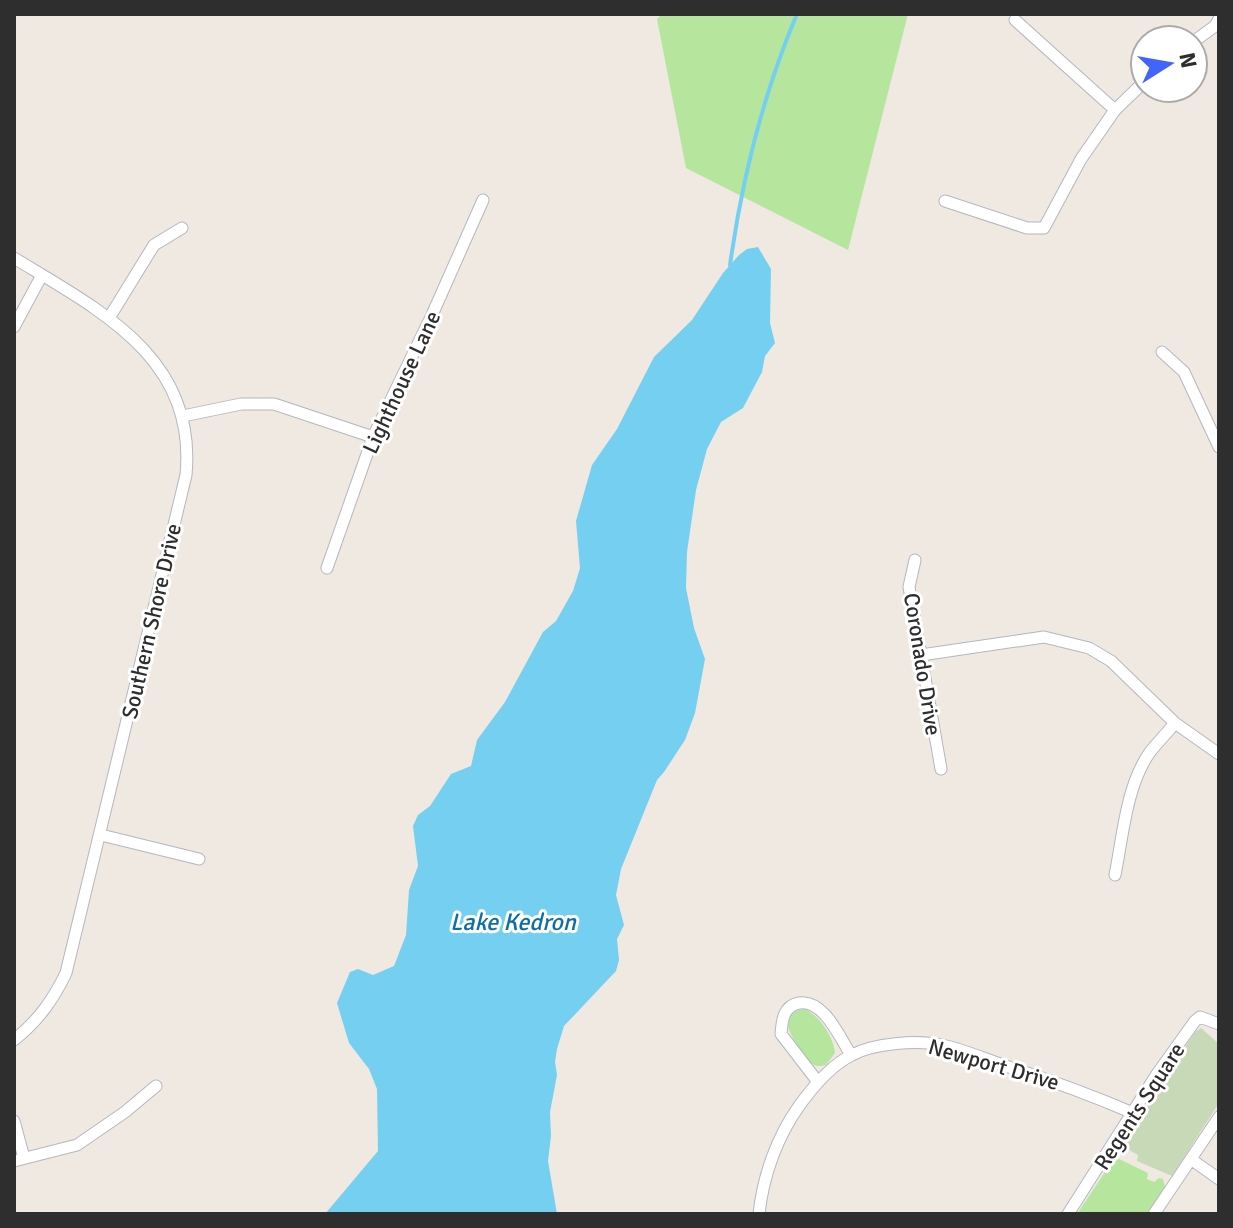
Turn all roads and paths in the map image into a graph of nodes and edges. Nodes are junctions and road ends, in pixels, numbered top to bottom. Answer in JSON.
{"nodes":[{"id":1,"x":1015,"y":20,"type":"dead end"},
{"id":2,"x":1129,"y":96,"type":"edge"},
{"id":3,"x":1115,"y":110,"type":"junction"},
{"id":4,"x":483,"y":200,"type":"dead end"},
{"id":5,"x":945,"y":201,"type":"dead end"},
{"id":6,"x":182,"y":228,"type":"dead end"},
{"id":7,"x":14,"y":258,"type":"edge"},
{"id":8,"x":42,"y":275,"type":"junction"},
{"id":9,"x":109,"y":318,"type":"junction"},
{"id":10,"x":14,"y":327,"type":"edge"},
{"id":11,"x":1162,"y":352,"type":"dead end"},
{"id":12,"x":183,"y":416,"type":"junction"},
{"id":13,"x":373,"y":437,"type":"junction"},
{"id":14,"x":1219,"y":447,"type":"edge"},
{"id":15,"x":915,"y":560,"type":"dead end"},
{"id":16,"x":327,"y":568,"type":"dead end"},
{"id":17,"x":921,"y":655,"type":"junction"},
{"id":18,"x":1175,"y":723,"type":"junction"},
{"id":19,"x":1219,"y":754,"type":"edge"},
{"id":20,"x":941,"y":769,"type":"dead end"},
{"id":21,"x":101,"y":835,"type":"junction"},
{"id":22,"x":199,"y":859,"type":"dead end"},
{"id":23,"x":1115,"y":875,"type":"dead end"},
{"id":24,"x":1219,"y":1024,"type":"edge"},
{"id":25,"x":14,"y":1040,"type":"edge"},
{"id":26,"x":851,"y":1055,"type":"junction"},
{"id":27,"x":818,"y":1082,"type":"junction"},
{"id":28,"x":156,"y":1086,"type":"dead end"},
{"id":29,"x":1133,"y":1113,"type":"junction"},
{"id":30,"x":1219,"y":1117,"type":"edge"},
{"id":31,"x":14,"y":1121,"type":"edge"},
{"id":32,"x":19,"y":1160,"type":"edge"},
{"id":33,"x":1192,"y":1160,"type":"junction"},
{"id":34,"x":1219,"y":1179,"type":"edge"},
{"id":35,"x":759,"y":1214,"type":"edge"},
{"id":36,"x":1068,"y":1214,"type":"edge"},
{"id":37,"x":1154,"y":1214,"type":"edge"}],
"edges":[{"from":1,"to":3,"type":"street"},
{"from":2,"to":3,"type":"street"},
{"from":3,"to":5,"type":"street"},
{"from":4,"to":13,"type":"street","name":"Lighthouse Lane"},
{"from":6,"to":9,"type":"street"},
{"from":7,"to":8,"type":"street","name":"Southern Shore Drive"},
{"from":8,"to":9,"type":"street","name":"Southern Shore Drive"},
{"from":8,"to":10,"type":"street"},
{"from":9,"to":12,"type":"street","name":"Southern Shore Drive"},
{"from":11,"to":14,"type":"street"},
{"from":12,"to":13,"type":"street"},
{"from":12,"to":21,"type":"street","name":"Southern Shore Drive"},
{"from":13,"to":16,"type":"street","name":"Lighthouse Lane"},
{"from":15,"to":17,"type":"street","name":"Coronado Drive"},
{"from":17,"to":18,"type":"street"},
{"from":17,"to":20,"type":"street","name":"Coronado Drive"},
{"from":18,"to":19,"type":"street"},
{"from":18,"to":23,"type":"street"},
{"from":21,"to":22,"type":"street"},
{"from":21,"to":25,"type":"street","name":"Southern Shore Drive"},
{"from":24,"to":29,"type":"street","name":"Regents Square"},
{"from":26,"to":27,"type":"street","name":"Newport Drive"},
{"from":26,"to":27,"type":"street"},
{"from":26,"to":29,"type":"street","name":"Newport Drive"},
{"from":27,"to":35,"type":"street","name":"Newport Drive"},
{"from":28,"to":32,"type":"street"},
{"from":29,"to":36,"type":"street","name":"Regents Square"},
{"from":30,"to":33,"type":"street"},
{"from":31,"to":32,"type":"street"},
{"from":33,"to":34,"type":"street"},
{"from":33,"to":37,"type":"street"}]}
